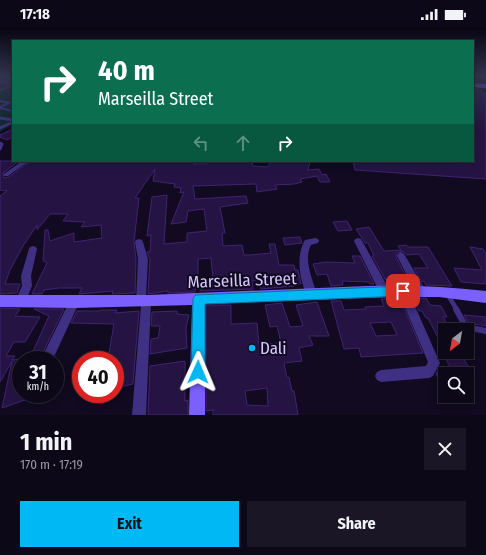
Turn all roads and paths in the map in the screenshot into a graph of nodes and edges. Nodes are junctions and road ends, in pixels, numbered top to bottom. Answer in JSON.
{"nodes":[{"id":1,"x":0,"y":101,"type":"edge"},
{"id":2,"x":12,"y":102,"type":"edge"},
{"id":3,"x":9,"y":103,"type":"junction"},
{"id":4,"x":0,"y":108,"type":"edge"},
{"id":5,"x":12,"y":111,"type":"edge"},
{"id":6,"x":0,"y":118,"type":"edge"},
{"id":7,"x":12,"y":121,"type":"edge"},
{"id":8,"x":12,"y":122,"type":"edge"},
{"id":9,"x":0,"y":128,"type":"edge"},
{"id":10,"x":0,"y":143,"type":"edge"},
{"id":11,"x":0,"y":149,"type":"edge"},
{"id":12,"x":25,"y":162,"type":"edge"},
{"id":13,"x":6,"y":176,"type":"dead end"},
{"id":14,"x":315,"y":241,"type":"dead end"},
{"id":15,"x":358,"y":241,"type":"dead end"},
{"id":16,"x":139,"y":242,"type":"dead end"},
{"id":17,"x":33,"y":249,"type":"dead end"},
{"id":18,"x":401,"y":256,"type":"dead end"},
{"id":19,"x":403,"y":291,"type":"junction"},
{"id":20,"x":385,"y":292,"type":"junction"},
{"id":21,"x":421,"y":292,"type":"junction"},
{"id":22,"x":447,"y":293,"type":"junction"},
{"id":23,"x":312,"y":294,"type":"junction"},
{"id":24,"x":486,"y":297,"type":"edge"},
{"id":25,"x":199,"y":299,"type":"junction"},
{"id":26,"x":0,"y":301,"type":"edge"},
{"id":27,"x":20,"y":302,"type":"junction"},
{"id":28,"x":144,"y":302,"type":"junction"},
{"id":29,"x":74,"y":303,"type":"junction"},
{"id":30,"x":486,"y":331,"type":"edge"},
{"id":31,"x":51,"y":351,"type":"edge"},
{"id":32,"x":380,"y":376,"type":"dead end"},
{"id":33,"x":139,"y":415,"type":"edge"},
{"id":34,"x":197,"y":415,"type":"edge"}],
"edges":[{"from":1,"to":3,"type":"lane"},
{"from":2,"to":3,"type":"lane"},
{"from":3,"to":4,"type":"lane"},
{"from":4,"to":5,"type":"lane"},
{"from":6,"to":7,"type":"lane"},
{"from":8,"to":9,"type":"lane"},
{"from":10,"to":11,"type":"lane"},
{"from":12,"to":13,"type":"street"},
{"from":14,"to":23,"type":"street"},
{"from":15,"to":20,"type":"street"},
{"from":16,"to":28,"type":"street"},
{"from":17,"to":27,"type":"street"},
{"from":18,"to":21,"type":"street"},
{"from":19,"to":20,"type":"main road","name":"Marseilla Street"},
{"from":19,"to":21,"type":"main road","name":"Marseilla Street"},
{"from":19,"to":32,"type":"street"},
{"from":20,"to":23,"type":"main road","name":"Marseilla Street"},
{"from":21,"to":22,"type":"main road","name":"Marseilla Street"},
{"from":22,"to":24,"type":"main road","name":"Marseilla Street"},
{"from":22,"to":30,"type":"lane"},
{"from":23,"to":25,"type":"main road","name":"Marseilla Street"},
{"from":25,"to":28,"type":"main road","name":"Marseilla Street"},
{"from":25,"to":34,"type":"main road"},
{"from":26,"to":27,"type":"main road","name":"Marseilla Street"},
{"from":27,"to":29,"type":"main road","name":"Marseilla Street"},
{"from":28,"to":29,"type":"main road","name":"Marseilla Street"},
{"from":28,"to":33,"type":"street"},
{"from":29,"to":31,"type":"street"}]}
